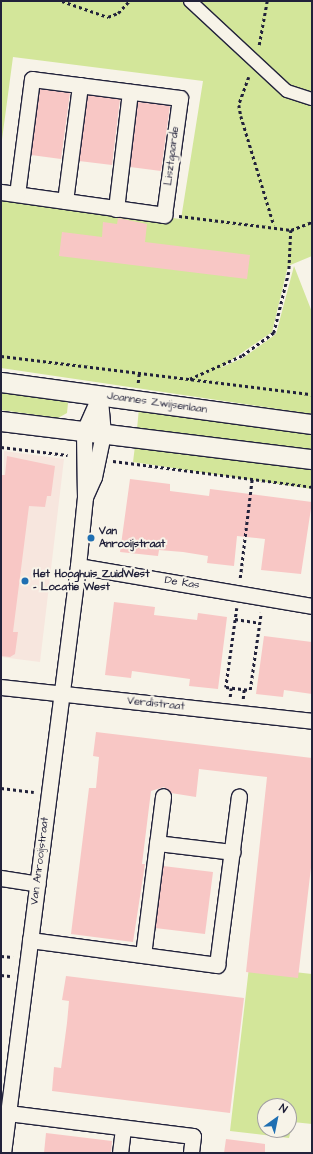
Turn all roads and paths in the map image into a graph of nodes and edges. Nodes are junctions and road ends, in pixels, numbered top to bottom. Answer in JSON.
{"nodes":[{"id":1,"x":62,"y":1,"type":"edge"},
{"id":2,"x":129,"y":1,"type":"edge"},
{"id":3,"x":190,"y":1,"type":"edge"},
{"id":4,"x":267,"y":1,"type":"edge"},
{"id":5,"x":255,"y":60,"type":"junction"},
{"id":6,"x":80,"y":86,"type":"junction"},
{"id":7,"x":130,"y":92,"type":"junction"},
{"id":8,"x":312,"y":99,"type":"edge"},
{"id":9,"x":1,"y":192,"type":"edge"},
{"id":10,"x":17,"y":194,"type":"junction"},
{"id":11,"x":65,"y":201,"type":"junction"},
{"id":12,"x":116,"y":209,"type":"junction"},
{"id":13,"x":164,"y":215,"type":"junction"},
{"id":14,"x":312,"y":222,"type":"edge"},
{"id":15,"x":274,"y":226,"type":"junction"},
{"id":16,"x":290,"y":230,"type":"junction"},
{"id":17,"x":1,"y":356,"type":"edge"},
{"id":18,"x":188,"y":380,"type":"junction"},
{"id":19,"x":1,"y":382,"type":"edge"},
{"id":20,"x":312,"y":394,"type":"edge"},
{"id":21,"x":100,"y":395,"type":"junction"},
{"id":22,"x":1,"y":421,"type":"edge"},
{"id":23,"x":312,"y":424,"type":"edge"},
{"id":24,"x":84,"y":431,"type":"junction"},
{"id":25,"x":103,"y":434,"type":"junction"},
{"id":26,"x":1,"y":447,"type":"edge"},
{"id":27,"x":82,"y":457,"type":"junction"},
{"id":28,"x":98,"y":459,"type":"junction"},
{"id":29,"x":312,"y":459,"type":"edge"},
{"id":30,"x":252,"y":479,"type":"junction"},
{"id":31,"x":312,"y":486,"type":"edge"},
{"id":32,"x":85,"y":497,"type":"junction"},
{"id":33,"x":78,"y":566,"type":"junction"},
{"id":34,"x":239,"y":592,"type":"junction"},
{"id":35,"x":263,"y":596,"type":"junction"},
{"id":36,"x":312,"y":606,"type":"edge"},
{"id":37,"x":235,"y":619,"type":"junction"},
{"id":38,"x":260,"y":623,"type":"junction"},
{"id":39,"x":1,"y":687,"type":"edge"},
{"id":40,"x":60,"y":694,"type":"junction"},
{"id":41,"x":312,"y":721,"type":"edge"},
{"id":42,"x":1,"y":788,"type":"edge"},
{"id":43,"x":48,"y":794,"type":"junction"},
{"id":44,"x":164,"y":796,"type":"dead end"},
{"id":45,"x":239,"y":796,"type":"dead end"},
{"id":46,"x":157,"y":842,"type":"junction"},
{"id":47,"x":232,"y":852,"type":"junction"},
{"id":48,"x":1,"y":878,"type":"edge"},
{"id":49,"x":38,"y":884,"type":"junction"},
{"id":50,"x":30,"y":940,"type":"junction"},
{"id":51,"x":143,"y":955,"type":"junction"},
{"id":52,"x":8,"y":1113,"type":"junction"},
{"id":53,"x":123,"y":1128,"type":"junction"},
{"id":54,"x":3,"y":1153,"type":"edge"},
{"id":55,"x":120,"y":1153,"type":"edge"},
{"id":56,"x":191,"y":1153,"type":"edge"}],
"edges":[{"from":1,"to":2,"type":"path"},
{"from":3,"to":5,"type":"street"},
{"from":4,"to":5,"type":"path"},
{"from":5,"to":8,"type":"street"},
{"from":5,"to":15,"type":"path"},
{"from":6,"to":7,"type":"street","name":"Lisztgaarde"},
{"from":6,"to":10,"type":"street","name":"Lisztgaarde"},
{"from":6,"to":11,"type":"street"},
{"from":7,"to":12,"type":"street"},
{"from":7,"to":13,"type":"street","name":"Lisztgaarde"},
{"from":9,"to":10,"type":"street"},
{"from":10,"to":11,"type":"street"},
{"from":11,"to":12,"type":"street"},
{"from":12,"to":13,"type":"street"},
{"from":13,"to":15,"type":"path"},
{"from":14,"to":16,"type":"path"},
{"from":15,"to":16,"type":"path"},
{"from":16,"to":18,"type":"path"},
{"from":17,"to":18,"type":"path"},
{"from":18,"to":20,"type":"path"},
{"from":19,"to":21,"type":"street","name":"Joannes Zwijsenlaan"},
{"from":21,"to":23,"type":"street","name":"Joannes Zwijsenlaan"},
{"from":21,"to":24,"type":"street","name":"Van Anrooijstraat"},
{"from":21,"to":25,"type":"street","name":"Van Anrooijstraat"},
{"from":22,"to":24,"type":"street"},
{"from":24,"to":25,"type":"street"},
{"from":24,"to":27,"type":"street","name":"Van Anrooijstraat"},
{"from":25,"to":28,"type":"street","name":"Van Anrooijstraat"},
{"from":25,"to":29,"type":"street"},
{"from":26,"to":27,"type":"path"},
{"from":27,"to":32,"type":"street","name":"Van Anrooijstraat"},
{"from":28,"to":30,"type":"path"},
{"from":28,"to":32,"type":"street","name":"Van Anrooijstraat"},
{"from":30,"to":31,"type":"path"},
{"from":30,"to":34,"type":"path"},
{"from":32,"to":33,"type":"street","name":"Van Anrooijstraat"},
{"from":33,"to":34,"type":"street","name":"De Kas"},
{"from":33,"to":40,"type":"street","name":"Van Anrooijstraat"},
{"from":34,"to":35,"type":"street","name":"De Kas"},
{"from":34,"to":37,"type":"path"},
{"from":35,"to":36,"type":"street","name":"De Kas"},
{"from":35,"to":38,"type":"path"},
{"from":37,"to":38,"type":"path"},
{"from":37,"to":38,"type":"path"},
{"from":39,"to":40,"type":"street","name":"Verdistraat"},
{"from":40,"to":41,"type":"street","name":"Verdistraat"},
{"from":40,"to":43,"type":"street","name":"Van Anrooijstraat"},
{"from":42,"to":43,"type":"path"},
{"from":43,"to":49,"type":"street","name":"Van Anrooijstraat"},
{"from":44,"to":46,"type":"street"},
{"from":45,"to":47,"type":"street"},
{"from":46,"to":47,"type":"street"},
{"from":46,"to":51,"type":"street"},
{"from":47,"to":51,"type":"street"},
{"from":48,"to":49,"type":"street"},
{"from":49,"to":50,"type":"street","name":"Van Anrooijstraat"},
{"from":50,"to":51,"type":"street"},
{"from":50,"to":52,"type":"street","name":"Van Anrooijstraat"},
{"from":52,"to":53,"type":"street"},
{"from":52,"to":54,"type":"street","name":"Van Anrooijstraat"},
{"from":53,"to":55,"type":"street"},
{"from":53,"to":56,"type":"street"}]}
